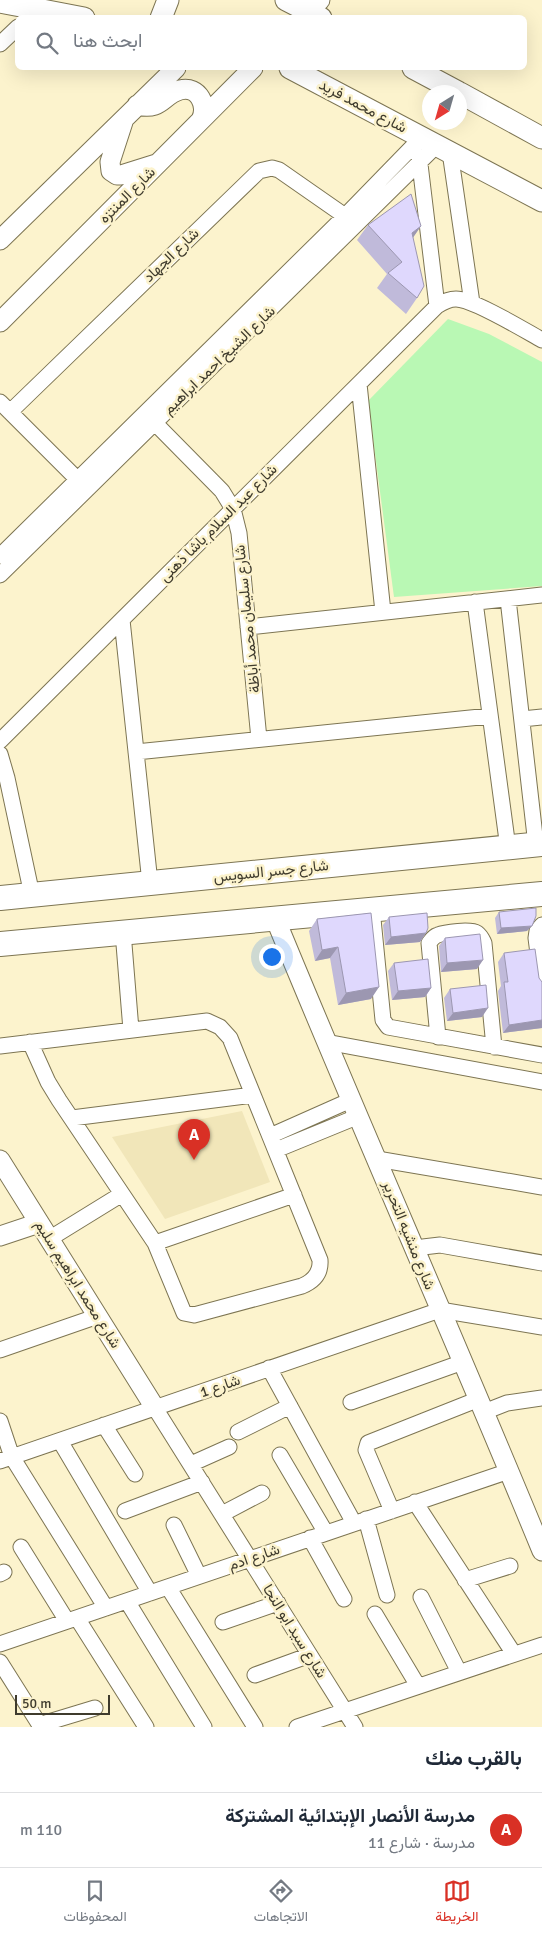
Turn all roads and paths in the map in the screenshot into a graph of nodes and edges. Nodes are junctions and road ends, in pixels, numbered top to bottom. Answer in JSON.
{"nodes":[{"id":1,"x":168,"y":0,"type":"edge"},
{"id":2,"x":286,"y":0,"type":"edge"},
{"id":3,"x":0,"y":2,"type":"edge"},
{"id":4,"x":317,"y":9,"type":"edge"},
{"id":5,"x":32,"y":13,"type":"edge"},
{"id":6,"x":53,"y":15,"type":"edge"},
{"id":7,"x":162,"y":15,"type":"edge"},
{"id":8,"x":15,"y":30,"type":"edge"},
{"id":9,"x":0,"y":44,"type":"edge"},
{"id":10,"x":174,"y":70,"type":"edge"},
{"id":11,"x":251,"y":70,"type":"edge"},
{"id":12,"x":299,"y":70,"type":"edge"},
{"id":13,"x":417,"y":70,"type":"edge"},
{"id":14,"x":316,"y":74,"type":"edge"},
{"id":15,"x":444,"y":85,"type":"edge"},
{"id":16,"x":467,"y":97,"type":"edge"},
{"id":17,"x":131,"y":112,"type":"junction"},
{"id":18,"x":201,"y":120,"type":"junction"},
{"id":19,"x":542,"y":138,"type":"edge"},
{"id":20,"x":436,"y":144,"type":"junction"},
{"id":21,"x":158,"y":163,"type":"junction"},
{"id":22,"x":419,"y":163,"type":"junction"},
{"id":23,"x":542,"y":201,"type":"edge"},
{"id":24,"x":345,"y":216,"type":"junction"},
{"id":25,"x":0,"y":240,"type":"edge"},
{"id":26,"x":472,"y":303,"type":"junction"},
{"id":27,"x":437,"y":306,"type":"junction"},
{"id":28,"x":0,"y":322,"type":"edge"},
{"id":29,"x":542,"y":340,"type":"edge"},
{"id":30,"x":358,"y":384,"type":"junction"},
{"id":31,"x":5,"y":407,"type":"edge"},
{"id":32,"x":150,"y":418,"type":"junction"},
{"id":33,"x":78,"y":480,"type":"junction"},
{"id":34,"x":233,"y":509,"type":"junction"},
{"id":35,"x":3,"y":548,"type":"edge"},
{"id":36,"x":0,"y":575,"type":"edge"},
{"id":37,"x":542,"y":595,"type":"edge"},
{"id":38,"x":508,"y":598,"type":"junction"},
{"id":39,"x":475,"y":602,"type":"junction"},
{"id":40,"x":383,"y":612,"type":"junction"},
{"id":41,"x":122,"y":620,"type":"junction"},
{"id":42,"x":248,"y":627,"type":"junction"},
{"id":43,"x":490,"y":716,"type":"junction"},
{"id":44,"x":542,"y":716,"type":"edge"},
{"id":45,"x":522,"y":719,"type":"junction"},
{"id":46,"x":259,"y":739,"type":"junction"},
{"id":47,"x":0,"y":741,"type":"edge"},
{"id":48,"x":136,"y":752,"type":"junction"},
{"id":49,"x":0,"y":754,"type":"edge"},
{"id":50,"x":539,"y":844,"type":"edge"},
{"id":51,"x":508,"y":848,"type":"junction"},
{"id":52,"x":150,"y":883,"type":"junction"},
{"id":53,"x":542,"y":894,"type":"edge"},
{"id":54,"x":32,"y":895,"type":"junction"},
{"id":55,"x":0,"y":898,"type":"edge"},
{"id":56,"x":372,"y":909,"type":"junction"},
{"id":57,"x":275,"y":918,"type":"junction"},
{"id":58,"x":542,"y":925,"type":"edge"},
{"id":59,"x":123,"y":932,"type":"junction"},
{"id":60,"x":0,"y":944,"type":"edge"},
{"id":61,"x":542,"y":986,"type":"edge"},
{"id":62,"x":131,"y":1030,"type":"junction"},
{"id":63,"x":438,"y":1037,"type":"junction"},
{"id":64,"x":30,"y":1042,"type":"junction"},
{"id":65,"x":326,"y":1042,"type":"junction"},
{"id":66,"x":0,"y":1046,"type":"edge"},
{"id":67,"x":494,"y":1047,"type":"junction"},
{"id":68,"x":542,"y":1054,"type":"edge"},
{"id":69,"x":542,"y":1082,"type":"edge"},
{"id":70,"x":253,"y":1095,"type":"junction"},
{"id":71,"x":355,"y":1108,"type":"junction"},
{"id":72,"x":72,"y":1118,"type":"junction"},
{"id":73,"x":270,"y":1136,"type":"junction"},
{"id":74,"x":276,"y":1150,"type":"junction"},
{"id":75,"x":377,"y":1159,"type":"junction"},
{"id":76,"x":1,"y":1165,"type":"edge"},
{"id":77,"x":542,"y":1187,"type":"edge"},
{"id":78,"x":122,"y":1194,"type":"junction"},
{"id":79,"x":294,"y":1195,"type":"junction"},
{"id":80,"x":39,"y":1223,"type":"junction"},
{"id":81,"x":0,"y":1236,"type":"edge"},
{"id":82,"x":49,"y":1239,"type":"junction"},
{"id":83,"x":155,"y":1244,"type":"junction"},
{"id":84,"x":415,"y":1251,"type":"junction"},
{"id":85,"x":542,"y":1263,"type":"edge"},
{"id":86,"x":440,"y":1310,"type":"junction"},
{"id":87,"x":98,"y":1316,"type":"junction"},
{"id":88,"x":542,"y":1327,"type":"edge"},
{"id":89,"x":0,"y":1350,"type":"edge"},
{"id":90,"x":462,"y":1362,"type":"junction"},
{"id":91,"x":269,"y":1368,"type":"junction"},
{"id":92,"x":542,"y":1398,"type":"edge"},
{"id":93,"x":350,"y":1402,"type":"dead end"},
{"id":94,"x":482,"y":1405,"type":"junction"},
{"id":95,"x":290,"y":1406,"type":"junction"},
{"id":96,"x":155,"y":1408,"type":"junction"},
{"id":97,"x":0,"y":1420,"type":"edge"},
{"id":98,"x":104,"y":1425,"type":"junction"},
{"id":99,"x":238,"y":1432,"type":"dead end"},
{"id":100,"x":60,"y":1441,"type":"junction"},
{"id":101,"x":229,"y":1447,"type":"dead end"},
{"id":102,"x":280,"y":1455,"type":"dead end"},
{"id":103,"x":6,"y":1459,"type":"edge"},
{"id":104,"x":191,"y":1464,"type":"junction"},
{"id":105,"x":509,"y":1470,"type":"junction"},
{"id":106,"x":135,"y":1474,"type":"dead end"},
{"id":107,"x":202,"y":1482,"type":"junction"},
{"id":108,"x":262,"y":1493,"type":"dead end"},
{"id":109,"x":415,"y":1502,"type":"junction"},
{"id":110,"x":392,"y":1510,"type":"junction"},
{"id":111,"x":125,"y":1511,"type":"dead end"},
{"id":112,"x":222,"y":1514,"type":"junction"},
{"id":113,"x":360,"y":1521,"type":"junction"},
{"id":114,"x":174,"y":1525,"type":"dead end"},
{"id":115,"x":326,"y":1533,"type":"junction"},
{"id":116,"x":310,"y":1538,"type":"junction"},
{"id":117,"x":21,"y":1547,"type":"dead end"},
{"id":118,"x":542,"y":1551,"type":"edge"},
{"id":119,"x":250,"y":1559,"type":"junction"},
{"id":120,"x":510,"y":1566,"type":"dead end"},
{"id":121,"x":200,"y":1576,"type":"junction"},
{"id":122,"x":466,"y":1580,"type":"junction"},
{"id":123,"x":168,"y":1587,"type":"junction"},
{"id":124,"x":150,"y":1593,"type":"junction"},
{"id":125,"x":387,"y":1595,"type":"dead end"},
{"id":126,"x":421,"y":1597,"type":"dead end"},
{"id":127,"x":344,"y":1599,"type":"dead end"},
{"id":128,"x":126,"y":1601,"type":"junction"},
{"id":129,"x":278,"y":1603,"type":"junction"},
{"id":130,"x":106,"y":1608,"type":"junction"},
{"id":131,"x":375,"y":1614,"type":"dead end"},
{"id":132,"x":72,"y":1619,"type":"junction"},
{"id":133,"x":223,"y":1622,"type":"dead end"},
{"id":134,"x":0,"y":1644,"type":"edge"},
{"id":135,"x":542,"y":1645,"type":"edge"},
{"id":136,"x":514,"y":1654,"type":"junction"},
{"id":137,"x":310,"y":1655,"type":"junction"},
{"id":138,"x":0,"y":1662,"type":"edge"},
{"id":139,"x":459,"y":1672,"type":"junction"},
{"id":140,"x":255,"y":1676,"type":"dead end"},
{"id":141,"x":418,"y":1686,"type":"junction"},
{"id":142,"x":95,"y":1708,"type":"dead end"},
{"id":143,"x":345,"y":1711,"type":"junction"},
{"id":144,"x":40,"y":1726,"type":"edge"},
{"id":145,"x":146,"y":1727,"type":"edge"},
{"id":146,"x":204,"y":1727,"type":"edge"},
{"id":147,"x":255,"y":1727,"type":"edge"},
{"id":148,"x":297,"y":1727,"type":"edge"},
{"id":149,"x":356,"y":1727,"type":"edge"}],
"edges":[{"from":1,"to":7,"type":"main road"},
{"from":2,"to":4,"type":"main road"},
{"from":3,"to":5,"type":"main road"},
{"from":5,"to":6,"type":"main road"},
{"from":8,"to":9,"type":"street"},
{"from":10,"to":17,"type":"street"},
{"from":11,"to":18,"type":"street","name":"شارع المنتزه"},
{"from":12,"to":14,"type":"main road","name":"شارع محمد فريد"},
{"from":13,"to":15,"type":"main road"},
{"from":14,"to":20,"type":"main road","name":"شارع محمد فريد"},
{"from":16,"to":19,"type":"main road"},
{"from":17,"to":18,"type":"street"},
{"from":17,"to":21,"type":"street"},
{"from":17,"to":25,"type":"street"},
{"from":18,"to":21,"type":"street","name":"شارع المنتزه"},
{"from":20,"to":22,"type":"street"},
{"from":20,"to":23,"type":"main road","name":"شارع محمد فريد"},
{"from":20,"to":24,"type":"street","name":"شارع الشيخ احمد ابراهيم"},
{"from":20,"to":26,"type":"street"},
{"from":21,"to":28,"type":"street","name":"شارع المنتزه"},
{"from":22,"to":27,"type":"street"},
{"from":22,"to":32,"type":"street","name":"شارع الشيخ احمد ابراهيم"},
{"from":24,"to":31,"type":"street","name":"شارع الجهاد"},
{"from":24,"to":32,"type":"street","name":"شارع الشيخ احمد ابراهيم"},
{"from":26,"to":27,"type":"street"},
{"from":26,"to":29,"type":"street"},
{"from":27,"to":30,"type":"street","name":"شارع عبد السلام باشا ذهنى"},
{"from":30,"to":34,"type":"street","name":"شارع عبد السلام باشا ذهنى"},
{"from":30,"to":40,"type":"street"},
{"from":31,"to":33,"type":"street"},
{"from":32,"to":33,"type":"street","name":"شارع الشيخ احمد ابراهيم"},
{"from":32,"to":34,"type":"street","name":"شارع سليمان محمد أباظة"},
{"from":32,"to":36,"type":"street","name":"شارع الشيخ احمد ابراهيم"},
{"from":33,"to":35,"type":"street","name":"شارع الشيخ احمد ابراهيم"},
{"from":34,"to":41,"type":"street","name":"شارع عبد السلام باشا ذهنى"},
{"from":34,"to":42,"type":"street","name":"شارع سليمان محمد أباظة"},
{"from":37,"to":38,"type":"street"},
{"from":38,"to":39,"type":"street"},
{"from":38,"to":45,"type":"street"},
{"from":39,"to":40,"type":"street"},
{"from":39,"to":43,"type":"street"},
{"from":40,"to":42,"type":"street"},
{"from":41,"to":47,"type":"street","name":"شارع عبد السلام باشا ذهنى"},
{"from":41,"to":48,"type":"street"},
{"from":42,"to":46,"type":"street","name":"شارع سليمان محمد أباظة"},
{"from":43,"to":46,"type":"street"},
{"from":43,"to":51,"type":"street"},
{"from":44,"to":45,"type":"street"},
{"from":45,"to":50,"type":"street"},
{"from":46,"to":48,"type":"street"},
{"from":48,"to":52,"type":"street"},
{"from":49,"to":54,"type":"street"},
{"from":50,"to":51,"type":"main road","name":"شارع جسر السويس"},
{"from":51,"to":52,"type":"main road","name":"شارع جسر السويس"},
{"from":52,"to":54,"type":"main road","name":"شارع جسر السويس"},
{"from":53,"to":56,"type":"main road"},
{"from":54,"to":55,"type":"main road","name":"شارع جسر السويس"},
{"from":56,"to":57,"type":"main road"},
{"from":56,"to":63,"type":"street"},
{"from":57,"to":59,"type":"main road"},
{"from":57,"to":65,"type":"street","name":"شارع منشيه التحرير"},
{"from":58,"to":61,"type":"street"},
{"from":59,"to":60,"type":"main road"},
{"from":59,"to":62,"type":"street"},
{"from":62,"to":64,"type":"street"},
{"from":62,"to":70,"type":"street"},
{"from":63,"to":67,"type":"street"},
{"from":63,"to":67,"type":"street"},
{"from":64,"to":66,"type":"street"},
{"from":64,"to":72,"type":"street"},
{"from":65,"to":69,"type":"street"},
{"from":65,"to":71,"type":"street","name":"شارع منشيه التحرير"},
{"from":67,"to":68,"type":"street"},
{"from":70,"to":72,"type":"street"},
{"from":70,"to":73,"type":"street"},
{"from":71,"to":73,"type":"street"},
{"from":71,"to":74,"type":"street"},
{"from":71,"to":75,"type":"street","name":"شارع منشيه التحرير"},
{"from":72,"to":78,"type":"street"},
{"from":73,"to":74,"type":"street"},
{"from":74,"to":79,"type":"street"},
{"from":75,"to":77,"type":"street"},
{"from":75,"to":84,"type":"street","name":"شارع منشيه التحرير"},
{"from":76,"to":80,"type":"street","name":"شارع محمد ابراهيم سليم"},
{"from":78,"to":82,"type":"street"},
{"from":78,"to":83,"type":"street"},
{"from":79,"to":83,"type":"street"},
{"from":79,"to":83,"type":"street"},
{"from":80,"to":81,"type":"street"},
{"from":80,"to":82,"type":"street","name":"شارع محمد ابراهيم سليم"},
{"from":82,"to":87,"type":"street","name":"شارع محمد ابراهيم سليم"},
{"from":84,"to":85,"type":"street"},
{"from":84,"to":86,"type":"street","name":"شارع منشيه التحرير"},
{"from":86,"to":88,"type":"street"},
{"from":86,"to":90,"type":"street","name":"شارع منشيه التحرير"},
{"from":86,"to":91,"type":"street","name":"شارع 1"},
{"from":87,"to":89,"type":"street"},
{"from":87,"to":96,"type":"street","name":"شارع محمد ابراهيم سليم"},
{"from":90,"to":93,"type":"street"},
{"from":90,"to":94,"type":"street","name":"شارع منشيه التحرير"},
{"from":91,"to":95,"type":"street"},
{"from":91,"to":96,"type":"street","name":"شارع 1"},
{"from":92,"to":94,"type":"street"},
{"from":94,"to":105,"type":"street","name":"شارع منشيه التحرير"},
{"from":94,"to":110,"type":"street"},
{"from":95,"to":99,"type":"street"},
{"from":95,"to":113,"type":"street"},
{"from":96,"to":98,"type":"street","name":"شارع 1"},
{"from":96,"to":104,"type":"street","name":"شارع سيد ابو النجا"},
{"from":97,"to":103,"type":"street"},
{"from":98,"to":100,"type":"street","name":"شارع 1"},
{"from":98,"to":106,"type":"street"},
{"from":100,"to":103,"type":"street","name":"شارع 1"},
{"from":100,"to":124,"type":"street"},
{"from":101,"to":104,"type":"street"},
{"from":102,"to":115,"type":"street"},
{"from":103,"to":130,"type":"street"},
{"from":104,"to":107,"type":"street","name":"شارع سيد ابو النجا"},
{"from":105,"to":109,"type":"street","name":"شارع ادم"},
{"from":105,"to":118,"type":"street","name":"شارع منشيه التحرير"},
{"from":107,"to":111,"type":"street"},
{"from":107,"to":112,"type":"street","name":"شارع سيد ابو النجا"},
{"from":108,"to":112,"type":"street"},
{"from":109,"to":110,"type":"street","name":"شارع ادم"},
{"from":109,"to":122,"type":"street"},
{"from":110,"to":113,"type":"street","name":"شارع ادم"},
{"from":112,"to":119,"type":"street","name":"شارع سيد ابو النجا"},
{"from":113,"to":115,"type":"street","name":"شارع ادم"},
{"from":113,"to":125,"type":"street"},
{"from":114,"to":121,"type":"street"},
{"from":115,"to":116,"type":"street","name":"شارع ادم"},
{"from":116,"to":119,"type":"street","name":"شارع ادم"},
{"from":116,"to":127,"type":"street"},
{"from":117,"to":132,"type":"street"},
{"from":119,"to":121,"type":"street","name":"شارع ادم"},
{"from":119,"to":129,"type":"street","name":"شارع سيد ابو النجا"},
{"from":120,"to":122,"type":"street"},
{"from":121,"to":123,"type":"street","name":"شارع ادم"},
{"from":122,"to":136,"type":"street"},
{"from":123,"to":124,"type":"street","name":"شارع ادم"},
{"from":123,"to":147,"type":"street"},
{"from":124,"to":128,"type":"street","name":"شارع ادم"},
{"from":126,"to":139,"type":"street"},
{"from":128,"to":130,"type":"street","name":"شارع ادم"},
{"from":128,"to":146,"type":"street"},
{"from":129,"to":133,"type":"street"},
{"from":129,"to":137,"type":"street","name":"شارع سيد ابو النجا"},
{"from":130,"to":132,"type":"street","name":"شارع ادم"},
{"from":131,"to":141,"type":"street"},
{"from":132,"to":134,"type":"street","name":"شارع ادم"},
{"from":132,"to":145,"type":"street"},
{"from":135,"to":136,"type":"street"},
{"from":136,"to":139,"type":"street"},
{"from":137,"to":140,"type":"street"},
{"from":137,"to":143,"type":"street","name":"شارع سيد ابو النجا"},
{"from":138,"to":144,"type":"street"},
{"from":139,"to":141,"type":"street"},
{"from":141,"to":143,"type":"street"},
{"from":142,"to":144,"type":"street"},
{"from":143,"to":148,"type":"street"},
{"from":143,"to":149,"type":"street","name":"شارع سيد ابو النجا"}]}
